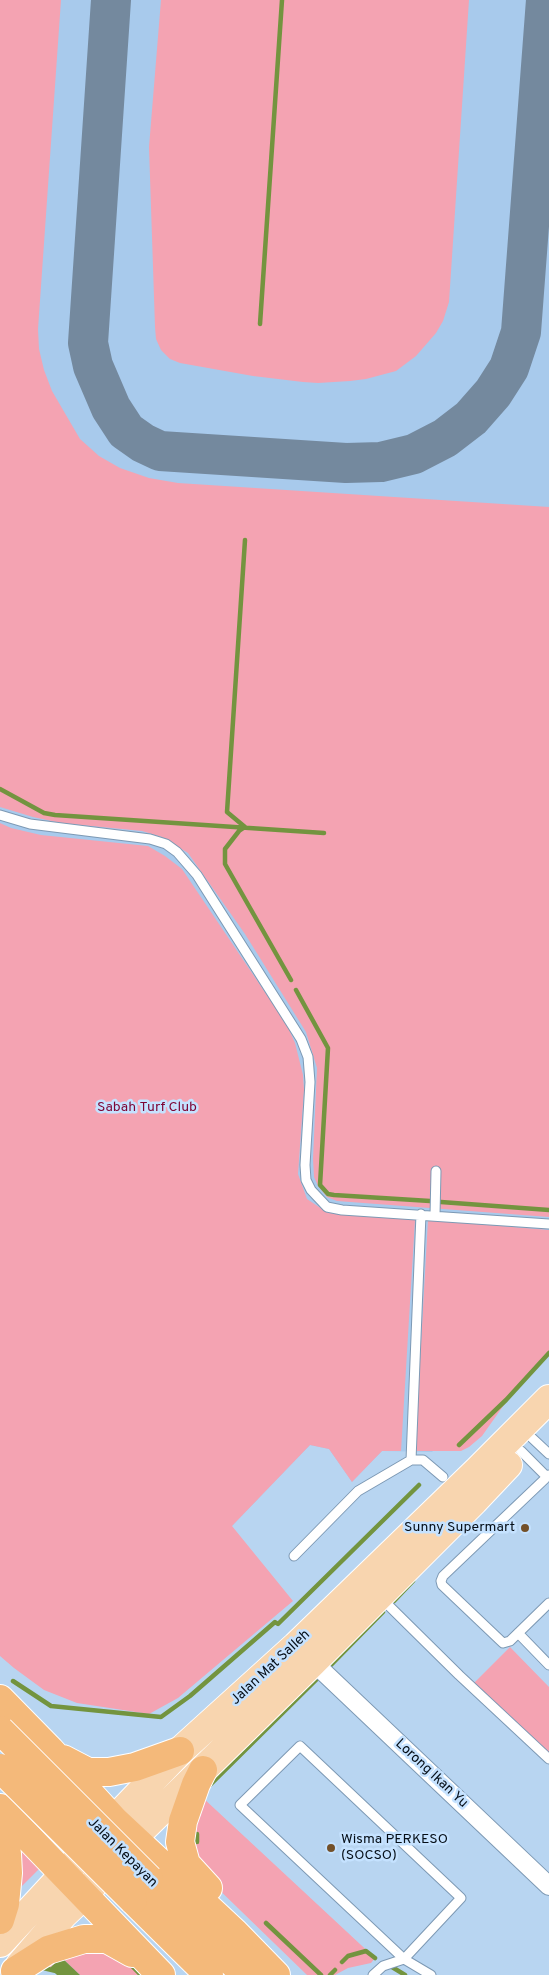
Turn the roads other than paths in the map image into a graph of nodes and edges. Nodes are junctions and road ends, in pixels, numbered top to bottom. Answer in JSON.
{"nodes":[{"id":1,"x":0,"y":815,"type":"edge"},
{"id":2,"x":436,"y":1171,"type":"dead end"},
{"id":3,"x":421,"y":1214,"type":"junction"},
{"id":4,"x":434,"y":1215,"type":"junction"},
{"id":5,"x":549,"y":1224,"type":"edge"},
{"id":6,"x":549,"y":1399,"type":"edge"},
{"id":7,"x":538,"y":1441,"type":"edge"},
{"id":8,"x":411,"y":1460,"type":"junction"},
{"id":9,"x":458,"y":1474,"type":"junction"},
{"id":10,"x":548,"y":1476,"type":"edge"},
{"id":11,"x":439,"y":1496,"type":"junction"},
{"id":12,"x":294,"y":1556,"type":"dead end"},
{"id":13,"x":378,"y":1597,"type":"junction"},
{"id":14,"x":549,"y":1603,"type":"edge"},
{"id":15,"x":518,"y":1633,"type":"junction"},
{"id":16,"x":547,"y":1660,"type":"edge"},
{"id":17,"x":313,"y":1662,"type":"junction"},
{"id":18,"x":0,"y":1699,"type":"edge"},
{"id":19,"x":0,"y":1730,"type":"edge"},
{"id":20,"x":50,"y":1750,"type":"junction"},
{"id":21,"x":180,"y":1751,"type":"junction"},
{"id":22,"x":549,"y":1759,"type":"edge"},
{"id":23,"x":0,"y":1768,"type":"edge"},
{"id":24,"x":203,"y":1770,"type":"junction"},
{"id":25,"x":0,"y":1808,"type":"edge"},
{"id":26,"x":114,"y":1820,"type":"junction"},
{"id":27,"x":0,"y":1824,"type":"edge"},
{"id":28,"x":133,"y":1838,"type":"junction"},
{"id":29,"x":62,"y":1875,"type":"junction"},
{"id":30,"x":549,"y":1886,"type":"edge"},
{"id":31,"x":84,"y":1895,"type":"junction"},
{"id":32,"x":0,"y":1920,"type":"edge"},
{"id":33,"x":235,"y":1933,"type":"junction"},
{"id":34,"x":0,"y":1943,"type":"edge"},
{"id":35,"x":404,"y":1959,"type":"junction"},
{"id":36,"x":156,"y":1970,"type":"edge"},
{"id":37,"x":13,"y":1973,"type":"edge"},
{"id":38,"x":209,"y":1975,"type":"edge"},
{"id":39,"x":245,"y":1975,"type":"edge"},
{"id":40,"x":276,"y":1975,"type":"edge"},
{"id":41,"x":373,"y":1975,"type":"edge"},
{"id":42,"x":431,"y":1975,"type":"edge"}],
"edges":[{"from":1,"to":3,"type":"lane"},
{"from":2,"to":4,"type":"lane"},
{"from":3,"to":4,"type":"lane"},
{"from":3,"to":8,"type":"lane"},
{"from":4,"to":5,"type":"lane"},
{"from":6,"to":9,"type":"main road","name":"Jalan Mat Salleh"},
{"from":7,"to":10,"type":"lane"},
{"from":7,"to":13,"type":"main road","name":"Jalan Mat Salleh"},
{"from":8,"to":9,"type":"lane"},
{"from":8,"to":12,"type":"lane"},
{"from":9,"to":11,"type":"main road","name":"Jalan Mat Salleh"},
{"from":9,"to":11,"type":"lane"},
{"from":10,"to":15,"type":"lane"},
{"from":11,"to":21,"type":"main road","name":"Jalan Mat Salleh"},
{"from":13,"to":17,"type":"main road","name":"Jalan Mat Salleh"},
{"from":13,"to":22,"type":"lane"},
{"from":14,"to":15,"type":"lane"},
{"from":15,"to":16,"type":"lane"},
{"from":17,"to":24,"type":"main road","name":"Jalan Mat Salleh"},
{"from":17,"to":30,"type":"street","name":"Lorong Ikan Yu"},
{"from":18,"to":20,"type":"highway"},
{"from":19,"to":39,"type":"highway","name":"Jalan Kepayan","bridge":true},
{"from":20,"to":21,"type":"highway"},
{"from":20,"to":26,"type":"highway"},
{"from":21,"to":26,"type":"main road","name":"Jalan Mat Salleh"},
{"from":23,"to":38,"type":"highway","name":"Jalan Kepayan","bridge":true},
{"from":24,"to":28,"type":"main road","name":"Jalan Mat Salleh"},
{"from":24,"to":33,"type":"highway"},
{"from":25,"to":29,"type":"highway"},
{"from":26,"to":28,"type":"highway"},
{"from":26,"to":29,"type":"main road","name":"Jalan Mat Salleh"},
{"from":27,"to":32,"type":"highway"},
{"from":28,"to":31,"type":"main road","name":"Jalan Mat Salleh"},
{"from":28,"to":33,"type":"highway"},
{"from":29,"to":31,"type":"highway"},
{"from":29,"to":34,"type":"main road","name":"Jalan Mat Salleh"},
{"from":31,"to":36,"type":"highway"},
{"from":31,"to":37,"type":"main road","name":"Jalan Mat Salleh"},
{"from":33,"to":40,"type":"highway"},
{"from":35,"to":35,"type":"lane"},
{"from":35,"to":41,"type":"lane"},
{"from":35,"to":42,"type":"lane"},
{"from":36,"to":37,"type":"highway"}]}
